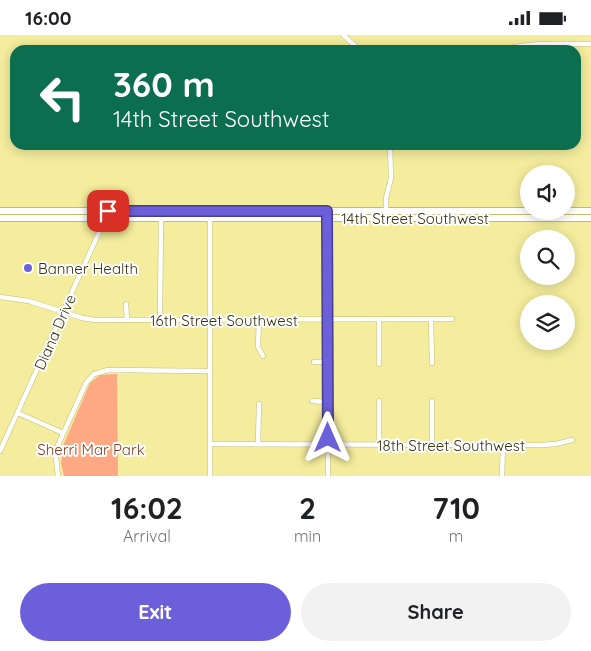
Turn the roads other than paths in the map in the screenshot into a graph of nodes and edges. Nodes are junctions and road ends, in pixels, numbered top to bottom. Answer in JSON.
{"nodes":[{"id":1,"x":343,"y":35,"type":"edge"},
{"id":2,"x":591,"y":44,"type":"edge"},
{"id":3,"x":354,"y":45,"type":"edge"},
{"id":4,"x":520,"y":45,"type":"edge"},
{"id":5,"x":390,"y":150,"type":"edge"},
{"id":6,"x":0,"y":211,"type":"edge"},
{"id":7,"x":520,"y":211,"type":"edge"},
{"id":8,"x":575,"y":211,"type":"edge"},
{"id":9,"x":591,"y":211,"type":"edge"},
{"id":10,"x":107,"y":214,"type":"junction"},
{"id":11,"x":210,"y":214,"type":"junction"},
{"id":12,"x":327,"y":215,"type":"junction"},
{"id":13,"x":386,"y":215,"type":"junction"},
{"id":14,"x":161,"y":217,"type":"junction"},
{"id":15,"x":0,"y":218,"type":"edge"},
{"id":16,"x":591,"y":218,"type":"edge"},
{"id":17,"x":0,"y":297,"type":"edge"},
{"id":18,"x":126,"y":305,"type":"dead end"},
{"id":19,"x":64,"y":311,"type":"junction"},
{"id":20,"x":258,"y":319,"type":"junction"},
{"id":21,"x":328,"y":319,"type":"junction"},
{"id":22,"x":379,"y":319,"type":"junction"},
{"id":23,"x":452,"y":319,"type":"dead end"},
{"id":24,"x":127,"y":320,"type":"junction"},
{"id":25,"x":160,"y":320,"type":"junction"},
{"id":26,"x":210,"y":320,"type":"junction"},
{"id":27,"x":431,"y":320,"type":"junction"},
{"id":28,"x":263,"y":356,"type":"dead end"},
{"id":29,"x":314,"y":362,"type":"dead end"},
{"id":30,"x":328,"y":362,"type":"junction"},
{"id":31,"x":432,"y":363,"type":"dead end"},
{"id":32,"x":379,"y":364,"type":"dead end"},
{"id":33,"x":210,"y":371,"type":"junction"},
{"id":34,"x":312,"y":401,"type":"dead end"},
{"id":35,"x":379,"y":401,"type":"dead end"},
{"id":36,"x":432,"y":401,"type":"dead end"},
{"id":37,"x":328,"y":402,"type":"junction"},
{"id":38,"x":259,"y":404,"type":"dead end"},
{"id":39,"x":18,"y":413,"type":"junction"},
{"id":40,"x":63,"y":433,"type":"junction"},
{"id":41,"x":572,"y":440,"type":"dead end"},
{"id":42,"x":210,"y":444,"type":"junction"},
{"id":43,"x":258,"y":444,"type":"junction"},
{"id":44,"x":328,"y":444,"type":"junction"},
{"id":45,"x":379,"y":444,"type":"junction"},
{"id":46,"x":432,"y":444,"type":"junction"},
{"id":47,"x":503,"y":444,"type":"junction"},
{"id":48,"x":0,"y":451,"type":"edge"},
{"id":49,"x":58,"y":476,"type":"edge"},
{"id":50,"x":210,"y":476,"type":"edge"},
{"id":51,"x":328,"y":476,"type":"edge"},
{"id":52,"x":502,"y":476,"type":"edge"}],
"edges":[{"from":1,"to":3,"type":"street"},
{"from":2,"to":4,"type":"street"},
{"from":5,"to":13,"type":"street"},
{"from":6,"to":10,"type":"main road","name":"14th Street Southwest"},
{"from":7,"to":13,"type":"main road","name":"14th Street Southwest"},
{"from":8,"to":9,"type":"main road"},
{"from":10,"to":11,"type":"main road","name":"14th Street Southwest"},
{"from":10,"to":14,"type":"main road","name":"14th Street Southwest"},
{"from":10,"to":15,"type":"main road","name":"14th Street Southwest"},
{"from":10,"to":19,"type":"street","name":"Diana Drive"},
{"from":11,"to":12,"type":"main road","name":"14th Street Southwest"},
{"from":11,"to":14,"type":"main road","name":"14th Street Southwest"},
{"from":11,"to":26,"type":"street"},
{"from":12,"to":13,"type":"main road","name":"14th Street Southwest"},
{"from":12,"to":21,"type":"street"},
{"from":13,"to":16,"type":"main road","name":"14th Street Southwest"},
{"from":14,"to":25,"type":"street"},
{"from":17,"to":19,"type":"street","name":"16th Street Southwest"},
{"from":18,"to":24,"type":"street"},
{"from":19,"to":24,"type":"street","name":"16th Street Southwest"},
{"from":19,"to":39,"type":"street","name":"Diana Drive"},
{"from":20,"to":21,"type":"street","name":"16th Street Southwest"},
{"from":20,"to":26,"type":"street","name":"16th Street Southwest"},
{"from":20,"to":28,"type":"street"},
{"from":21,"to":22,"type":"street","name":"16th Street Southwest"},
{"from":21,"to":30,"type":"street"},
{"from":22,"to":27,"type":"street","name":"16th Street Southwest"},
{"from":22,"to":32,"type":"street"},
{"from":23,"to":27,"type":"street","name":"16th Street Southwest"},
{"from":24,"to":25,"type":"street","name":"16th Street Southwest"},
{"from":25,"to":26,"type":"street","name":"16th Street Southwest"},
{"from":26,"to":33,"type":"street"},
{"from":27,"to":31,"type":"street"},
{"from":29,"to":30,"type":"street"},
{"from":30,"to":37,"type":"street"},
{"from":33,"to":40,"type":"street"},
{"from":33,"to":42,"type":"street"},
{"from":34,"to":37,"type":"street"},
{"from":35,"to":45,"type":"street"},
{"from":36,"to":46,"type":"street"},
{"from":37,"to":44,"type":"street"},
{"from":38,"to":43,"type":"street"},
{"from":39,"to":40,"type":"street"},
{"from":39,"to":48,"type":"street","name":"Diana Drive"},
{"from":40,"to":49,"type":"street"},
{"from":41,"to":47,"type":"street","name":"18th Street Southwest"},
{"from":42,"to":43,"type":"street","name":"18th Street Southwest"},
{"from":42,"to":50,"type":"street"},
{"from":43,"to":44,"type":"street","name":"18th Street Southwest"},
{"from":44,"to":45,"type":"street","name":"18th Street Southwest"},
{"from":44,"to":51,"type":"street"},
{"from":45,"to":46,"type":"street","name":"18th Street Southwest"},
{"from":46,"to":47,"type":"street","name":"18th Street Southwest"},
{"from":47,"to":52,"type":"street"}]}
